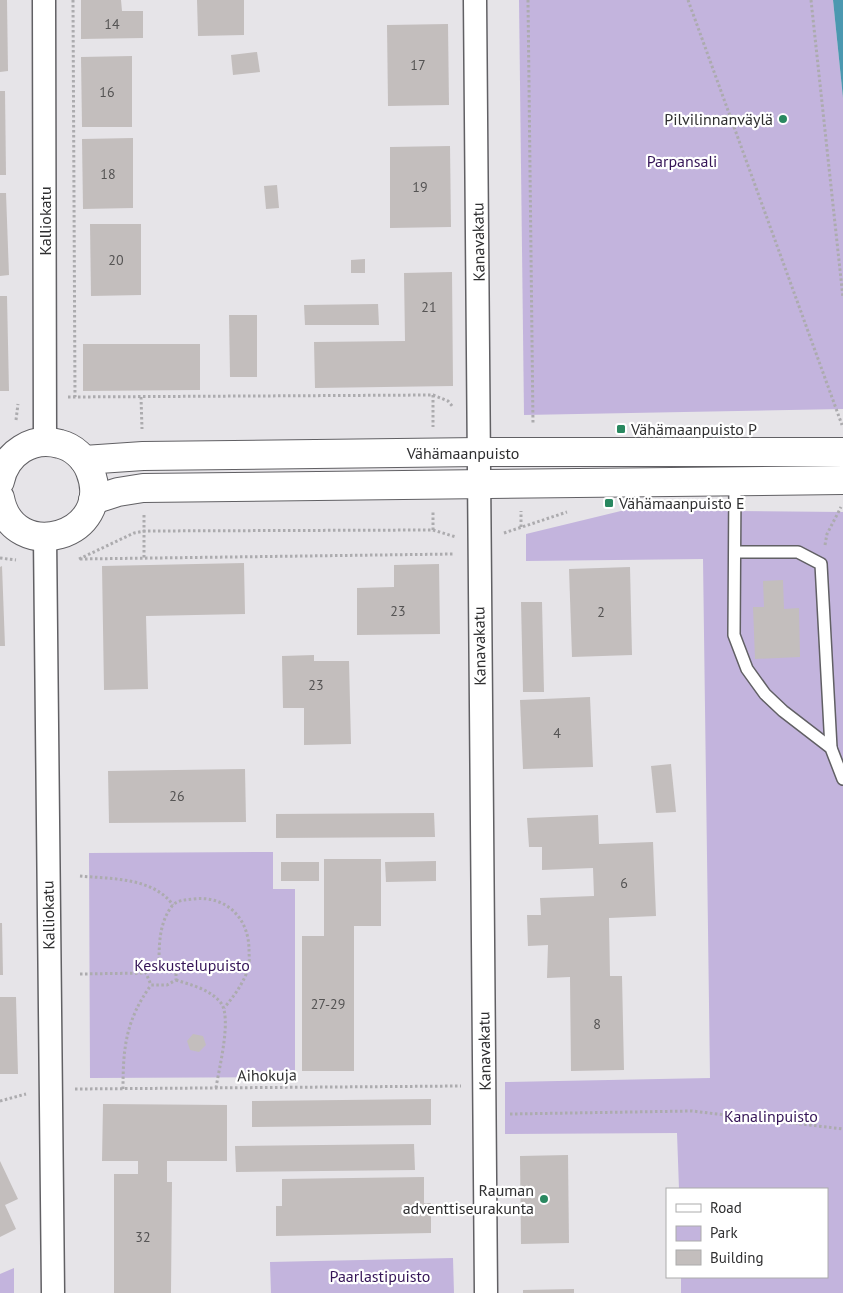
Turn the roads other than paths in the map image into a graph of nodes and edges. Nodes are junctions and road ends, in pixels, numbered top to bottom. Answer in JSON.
{"nodes":[{"id":1,"x":44,"y":0,"type":"edge"},
{"id":2,"x":475,"y":0,"type":"edge"},
{"id":3,"x":46,"y":442,"type":"junction"},
{"id":4,"x":479,"y":452,"type":"junction"},
{"id":5,"x":843,"y":452,"type":"edge"},
{"id":6,"x":84,"y":460,"type":"junction"},
{"id":7,"x":843,"y":480,"type":"edge"},
{"id":8,"x":0,"y":481,"type":"edge"},
{"id":9,"x":735,"y":481,"type":"junction"},
{"id":10,"x":478,"y":483,"type":"junction"},
{"id":11,"x":0,"y":498,"type":"edge"},
{"id":12,"x":93,"y":500,"type":"junction"},
{"id":13,"x":45,"y":537,"type":"junction"},
{"id":14,"x":736,"y":552,"type":"junction"},
{"id":15,"x":831,"y":748,"type":"junction"},
{"id":16,"x":843,"y":779,"type":"edge"},
{"id":17,"x":53,"y":1293,"type":"edge"},
{"id":18,"x":486,"y":1293,"type":"edge"}],
"edges":[{"from":1,"to":3,"type":"street","name":"Kalliokatu"},
{"from":2,"to":4,"type":"street","name":"Kanavakatu"},
{"from":3,"to":6,"type":"main road"},
{"from":3,"to":8,"type":"main road"},
{"from":4,"to":5,"type":"main road","name":"Vähämaanpuisto"},
{"from":4,"to":6,"type":"main road","name":"Vähämaanpuisto"},
{"from":4,"to":10,"type":"street","name":"Kanavakatu"},
{"from":6,"to":12,"type":"main road"},
{"from":7,"to":9,"type":"main road","name":"Vähämaanpuisto"},
{"from":9,"to":10,"type":"main road","name":"Vähämaanpuisto"},
{"from":9,"to":14,"type":"lane"},
{"from":10,"to":12,"type":"main road","name":"Vähämaanpuisto"},
{"from":10,"to":18,"type":"street","name":"Kanavakatu"},
{"from":11,"to":13,"type":"main road"},
{"from":12,"to":13,"type":"main road"},
{"from":13,"to":17,"type":"street","name":"Kalliokatu"},
{"from":14,"to":15,"type":"lane"},
{"from":14,"to":15,"type":"lane"},
{"from":15,"to":16,"type":"lane"}]}
